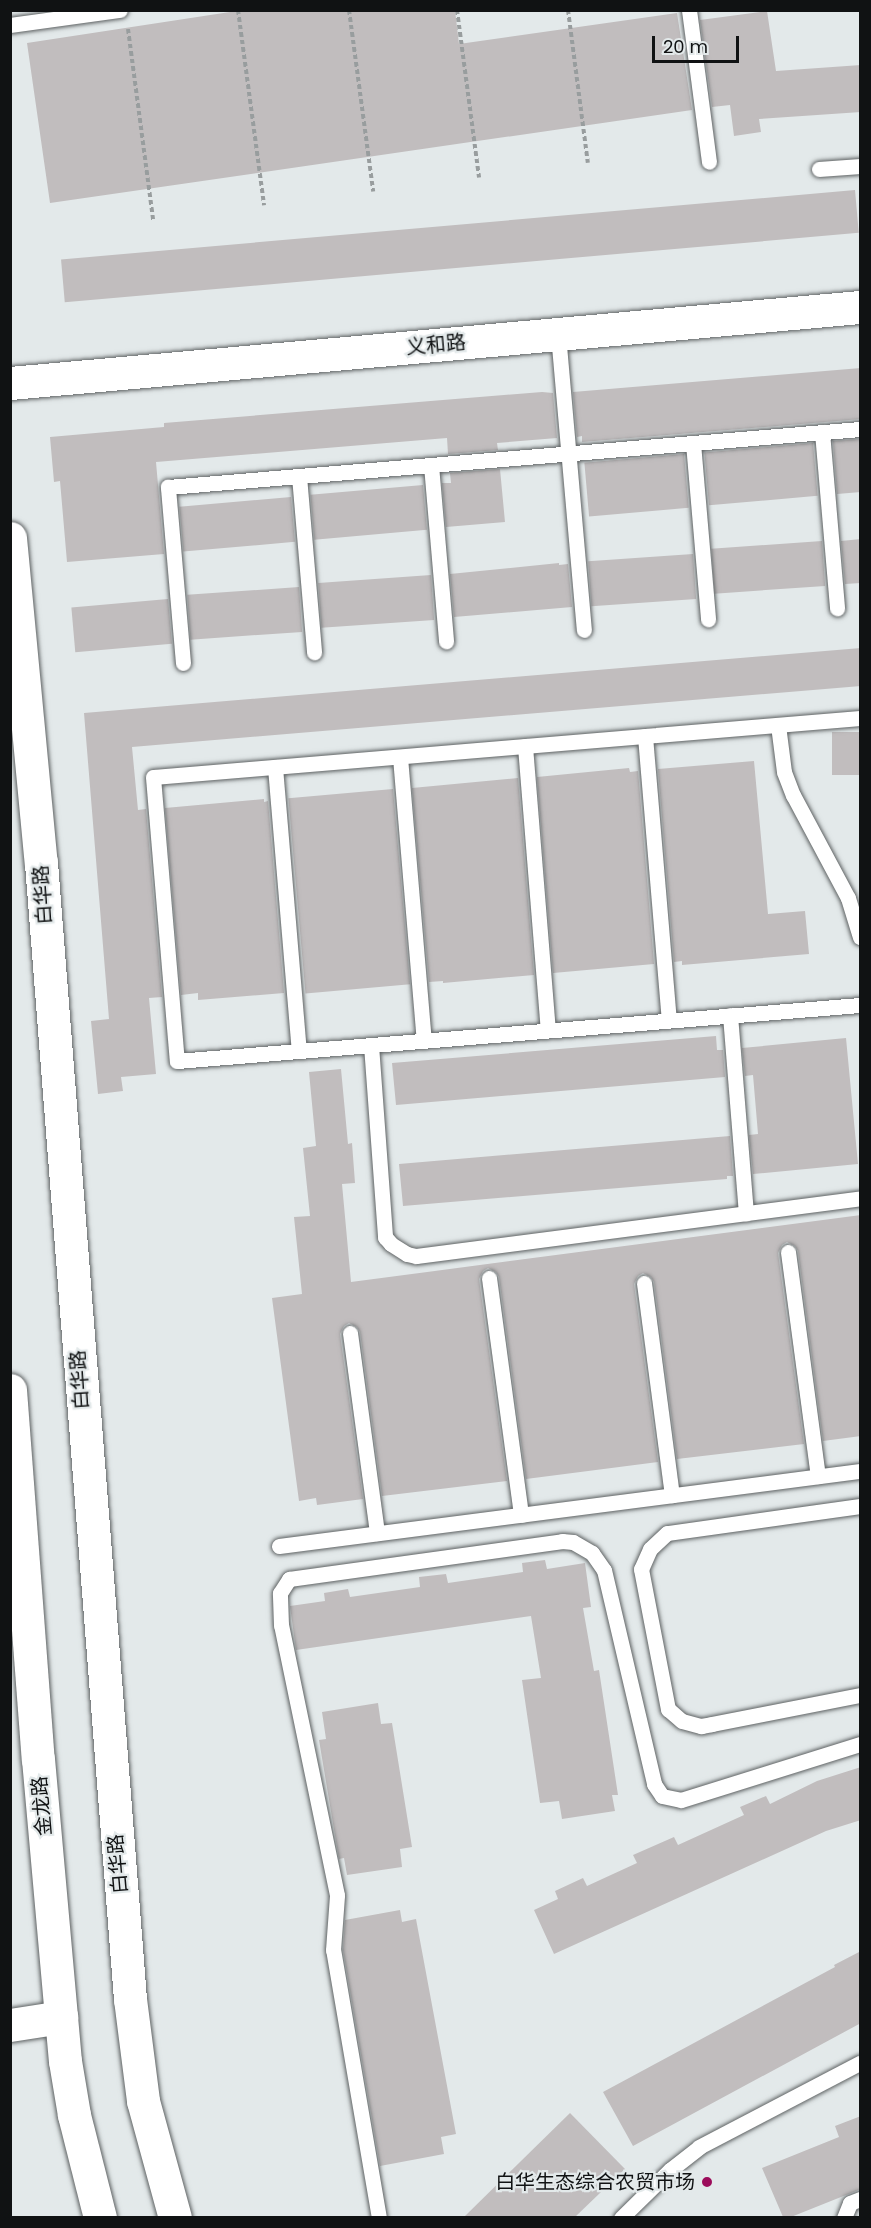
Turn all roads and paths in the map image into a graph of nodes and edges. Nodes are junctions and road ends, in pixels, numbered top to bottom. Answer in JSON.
{"nodes":[{"id":1,"x":238,"y":10,"type":"edge"},
{"id":2,"x":349,"y":10,"type":"edge"},
{"id":3,"x":457,"y":10,"type":"edge"},
{"id":4,"x":568,"y":10,"type":"edge"},
{"id":5,"x":689,"y":10,"type":"edge"},
{"id":6,"x":86,"y":13,"type":"edge"},
{"id":7,"x":124,"y":16,"type":"edge"},
{"id":8,"x":10,"y":26,"type":"edge"},
{"id":9,"x":709,"y":162,"type":"dead end"},
{"id":10,"x":588,"y":164,"type":"dead end"},
{"id":11,"x":861,"y":166,"type":"edge"},
{"id":12,"x":819,"y":169,"type":"dead end"},
{"id":13,"x":479,"y":178,"type":"dead end"},
{"id":14,"x":373,"y":191,"type":"dead end"},
{"id":15,"x":264,"y":205,"type":"dead end"},
{"id":16,"x":153,"y":219,"type":"dead end"},
{"id":17,"x":861,"y":307,"type":"edge"},
{"id":18,"x":558,"y":334,"type":"junction"},
{"id":19,"x":10,"y":383,"type":"edge"},
{"id":20,"x":861,"y":429,"type":"edge"},
{"id":21,"x":822,"y":432,"type":"junction"},
{"id":22,"x":693,"y":443,"type":"junction"},
{"id":23,"x":568,"y":453,"type":"junction"},
{"id":24,"x":431,"y":465,"type":"junction"},
{"id":25,"x":299,"y":476,"type":"junction"},
{"id":26,"x":10,"y":538,"type":"edge"},
{"id":27,"x":837,"y":608,"type":"dead end"},
{"id":28,"x":708,"y":619,"type":"dead end"},
{"id":29,"x":584,"y":630,"type":"dead end"},
{"id":30,"x":446,"y":641,"type":"dead end"},
{"id":31,"x":315,"y":652,"type":"dead end"},
{"id":32,"x":183,"y":663,"type":"dead end"},
{"id":33,"x":861,"y":718,"type":"edge"},
{"id":34,"x":778,"y":725,"type":"junction"},
{"id":35,"x":645,"y":736,"type":"junction"},
{"id":36,"x":525,"y":746,"type":"junction"},
{"id":37,"x":400,"y":757,"type":"junction"},
{"id":38,"x":275,"y":766,"type":"junction"},
{"id":39,"x":860,"y":934,"type":"edge"},
{"id":40,"x":861,"y":1005,"type":"edge"},
{"id":41,"x":730,"y":1015,"type":"junction"},
{"id":42,"x":669,"y":1020,"type":"junction"},
{"id":43,"x":548,"y":1030,"type":"junction"},
{"id":44,"x":424,"y":1040,"type":"junction"},
{"id":45,"x":371,"y":1045,"type":"junction"},
{"id":46,"x":299,"y":1051,"type":"junction"},
{"id":47,"x":861,"y":1198,"type":"edge"},
{"id":48,"x":746,"y":1213,"type":"junction"},
{"id":49,"x":788,"y":1252,"type":"dead end"},
{"id":50,"x":489,"y":1278,"type":"dead end"},
{"id":51,"x":644,"y":1283,"type":"dead end"},
{"id":52,"x":350,"y":1333,"type":"dead end"},
{"id":53,"x":10,"y":1390,"type":"edge"},
{"id":54,"x":861,"y":1471,"type":"edge"},
{"id":55,"x":818,"y":1476,"type":"junction"},
{"id":56,"x":672,"y":1495,"type":"junction"},
{"id":57,"x":861,"y":1506,"type":"edge"},
{"id":58,"x":521,"y":1515,"type":"junction"},
{"id":59,"x":377,"y":1533,"type":"junction"},
{"id":60,"x":279,"y":1546,"type":"dead end"},
{"id":61,"x":861,"y":1695,"type":"edge"},
{"id":62,"x":861,"y":1744,"type":"edge"},
{"id":63,"x":61,"y":2017,"type":"junction"},
{"id":64,"x":10,"y":2025,"type":"edge"},
{"id":65,"x":861,"y":2063,"type":"edge"},
{"id":66,"x":861,"y":2199,"type":"edge"},
{"id":67,"x":100,"y":2217,"type":"edge"},
{"id":68,"x":174,"y":2217,"type":"edge"},
{"id":69,"x":379,"y":2217,"type":"edge"},
{"id":70,"x":621,"y":2217,"type":"edge"},
{"id":71,"x":843,"y":2217,"type":"edge"}],
"edges":[{"from":1,"to":15,"type":"path"},
{"from":2,"to":14,"type":"path"},
{"from":3,"to":13,"type":"path"},
{"from":4,"to":10,"type":"path"},
{"from":5,"to":9,"type":"lane"},
{"from":6,"to":7,"type":"lane"},
{"from":6,"to":8,"type":"lane"},
{"from":7,"to":16,"type":"path"},
{"from":11,"to":12,"type":"lane"},
{"from":17,"to":18,"type":"main road","name":"义和路"},
{"from":18,"to":19,"type":"main road","name":"义和路"},
{"from":18,"to":23,"type":"lane"},
{"from":20,"to":21,"type":"lane"},
{"from":21,"to":22,"type":"lane"},
{"from":21,"to":27,"type":"lane"},
{"from":22,"to":23,"type":"lane"},
{"from":22,"to":28,"type":"lane"},
{"from":23,"to":24,"type":"lane"},
{"from":23,"to":29,"type":"lane"},
{"from":24,"to":25,"type":"lane"},
{"from":24,"to":30,"type":"lane"},
{"from":25,"to":31,"type":"lane"},
{"from":25,"to":32,"type":"lane"},
{"from":26,"to":68,"type":"main road","name":"白华路"},
{"from":33,"to":34,"type":"lane"},
{"from":34,"to":35,"type":"lane"},
{"from":34,"to":39,"type":"lane"},
{"from":35,"to":36,"type":"lane"},
{"from":35,"to":42,"type":"lane"},
{"from":36,"to":37,"type":"lane"},
{"from":36,"to":43,"type":"lane"},
{"from":37,"to":38,"type":"lane"},
{"from":37,"to":44,"type":"lane"},
{"from":38,"to":46,"type":"lane"},
{"from":38,"to":46,"type":"lane"},
{"from":40,"to":41,"type":"lane"},
{"from":41,"to":42,"type":"lane"},
{"from":41,"to":48,"type":"lane"},
{"from":42,"to":43,"type":"lane"},
{"from":43,"to":44,"type":"lane"},
{"from":44,"to":45,"type":"lane"},
{"from":45,"to":46,"type":"lane"},
{"from":45,"to":48,"type":"lane"},
{"from":47,"to":48,"type":"lane"},
{"from":49,"to":55,"type":"lane"},
{"from":50,"to":58,"type":"lane"},
{"from":51,"to":56,"type":"lane"},
{"from":52,"to":59,"type":"lane"},
{"from":53,"to":63,"type":"main road","name":"金龙路"},
{"from":54,"to":55,"type":"lane"},
{"from":55,"to":56,"type":"lane"},
{"from":56,"to":58,"type":"lane"},
{"from":57,"to":61,"type":"lane"},
{"from":58,"to":59,"type":"lane"},
{"from":59,"to":60,"type":"lane"},
{"from":62,"to":69,"type":"lane"},
{"from":63,"to":64,"type":"main road"},
{"from":63,"to":67,"type":"main road","name":"金龙路"},
{"from":65,"to":70,"type":"lane"},
{"from":66,"to":71,"type":"lane"}]}
